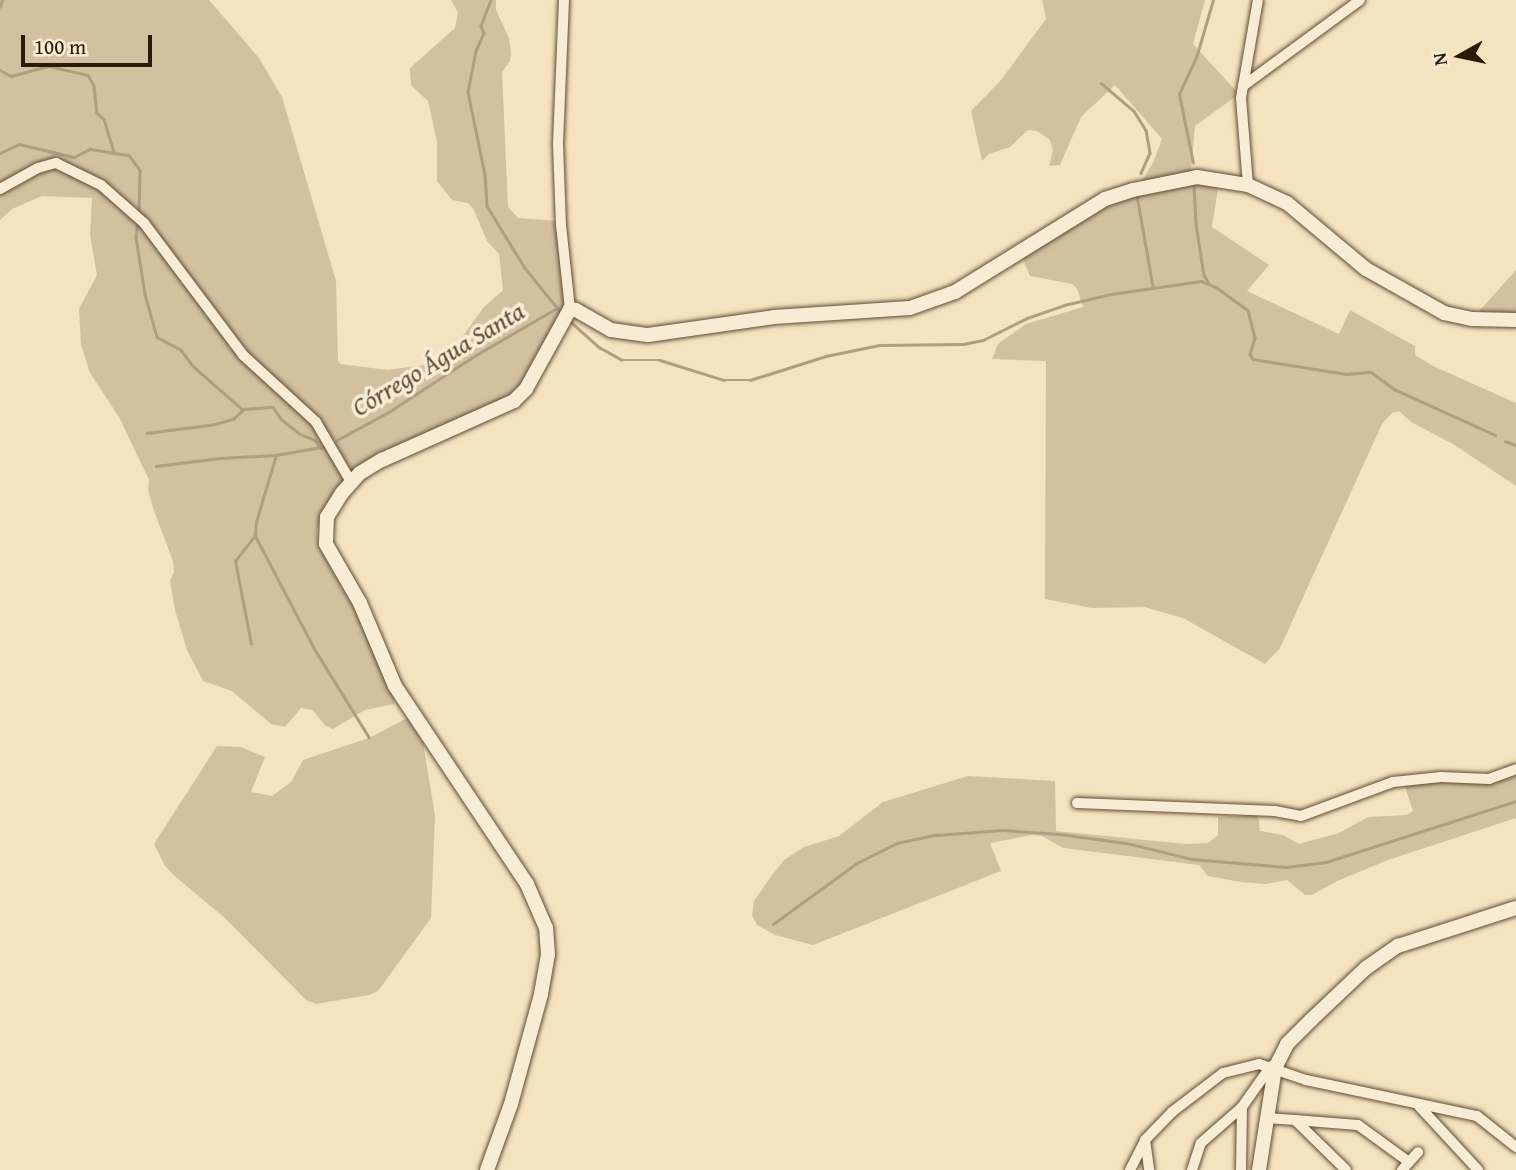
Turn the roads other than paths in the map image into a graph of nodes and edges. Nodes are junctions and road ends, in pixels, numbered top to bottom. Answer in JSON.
{"nodes":[{"id":1,"x":564,"y":0,"type":"edge"},
{"id":2,"x":1258,"y":0,"type":"edge"},
{"id":3,"x":1360,"y":0,"type":"edge"},
{"id":4,"x":1242,"y":86,"type":"junction"},
{"id":5,"x":1248,"y":186,"type":"junction"},
{"id":6,"x":0,"y":189,"type":"edge"},
{"id":7,"x":570,"y":310,"type":"junction"},
{"id":8,"x":1516,"y":320,"type":"edge"},
{"id":9,"x":351,"y":482,"type":"junction"},
{"id":10,"x":1516,"y":769,"type":"edge"},
{"id":11,"x":1077,"y":803,"type":"dead end"},
{"id":12,"x":1516,"y":908,"type":"edge"},
{"id":13,"x":1273,"y":1067,"type":"junction"},
{"id":14,"x":1418,"y":1105,"type":"junction"},
{"id":15,"x":1242,"y":1107,"type":"junction"},
{"id":16,"x":1266,"y":1118,"type":"junction"},
{"id":17,"x":1295,"y":1120,"type":"junction"},
{"id":18,"x":1145,"y":1140,"type":"junction"},
{"id":19,"x":1516,"y":1147,"type":"edge"},
{"id":20,"x":1418,"y":1152,"type":"dead end"},
{"id":21,"x":1195,"y":1157,"type":"junction"},
{"id":22,"x":1406,"y":1166,"type":"edge"},
{"id":23,"x":486,"y":1170,"type":"edge"},
{"id":24,"x":1130,"y":1170,"type":"edge"},
{"id":25,"x":1149,"y":1170,"type":"edge"},
{"id":26,"x":1186,"y":1170,"type":"edge"},
{"id":27,"x":1192,"y":1170,"type":"edge"},
{"id":28,"x":1241,"y":1170,"type":"edge"},
{"id":29,"x":1259,"y":1170,"type":"edge"},
{"id":30,"x":1346,"y":1170,"type":"edge"},
{"id":31,"x":1478,"y":1170,"type":"edge"}],
"edges":[{"from":1,"to":7,"type":"street"},
{"from":2,"to":4,"type":"street"},
{"from":3,"to":4,"type":"street"},
{"from":4,"to":5,"type":"street"},
{"from":5,"to":7,"type":"street"},
{"from":5,"to":8,"type":"street"},
{"from":6,"to":9,"type":"street"},
{"from":7,"to":9,"type":"street"},
{"from":9,"to":23,"type":"street"},
{"from":10,"to":11,"type":"street"},
{"from":12,"to":13,"type":"street"},
{"from":13,"to":14,"type":"street"},
{"from":13,"to":15,"type":"street"},
{"from":13,"to":16,"type":"street"},
{"from":13,"to":18,"type":"street"},
{"from":14,"to":19,"type":"street"},
{"from":14,"to":31,"type":"street"},
{"from":15,"to":21,"type":"street"},
{"from":15,"to":28,"type":"street"},
{"from":16,"to":17,"type":"street"},
{"from":16,"to":29,"type":"street"},
{"from":17,"to":22,"type":"street"},
{"from":17,"to":30,"type":"street"},
{"from":18,"to":24,"type":"street"},
{"from":18,"to":25,"type":"street"},
{"from":20,"to":22,"type":"street"},
{"from":21,"to":26,"type":"street"},
{"from":21,"to":27,"type":"street"}]}
